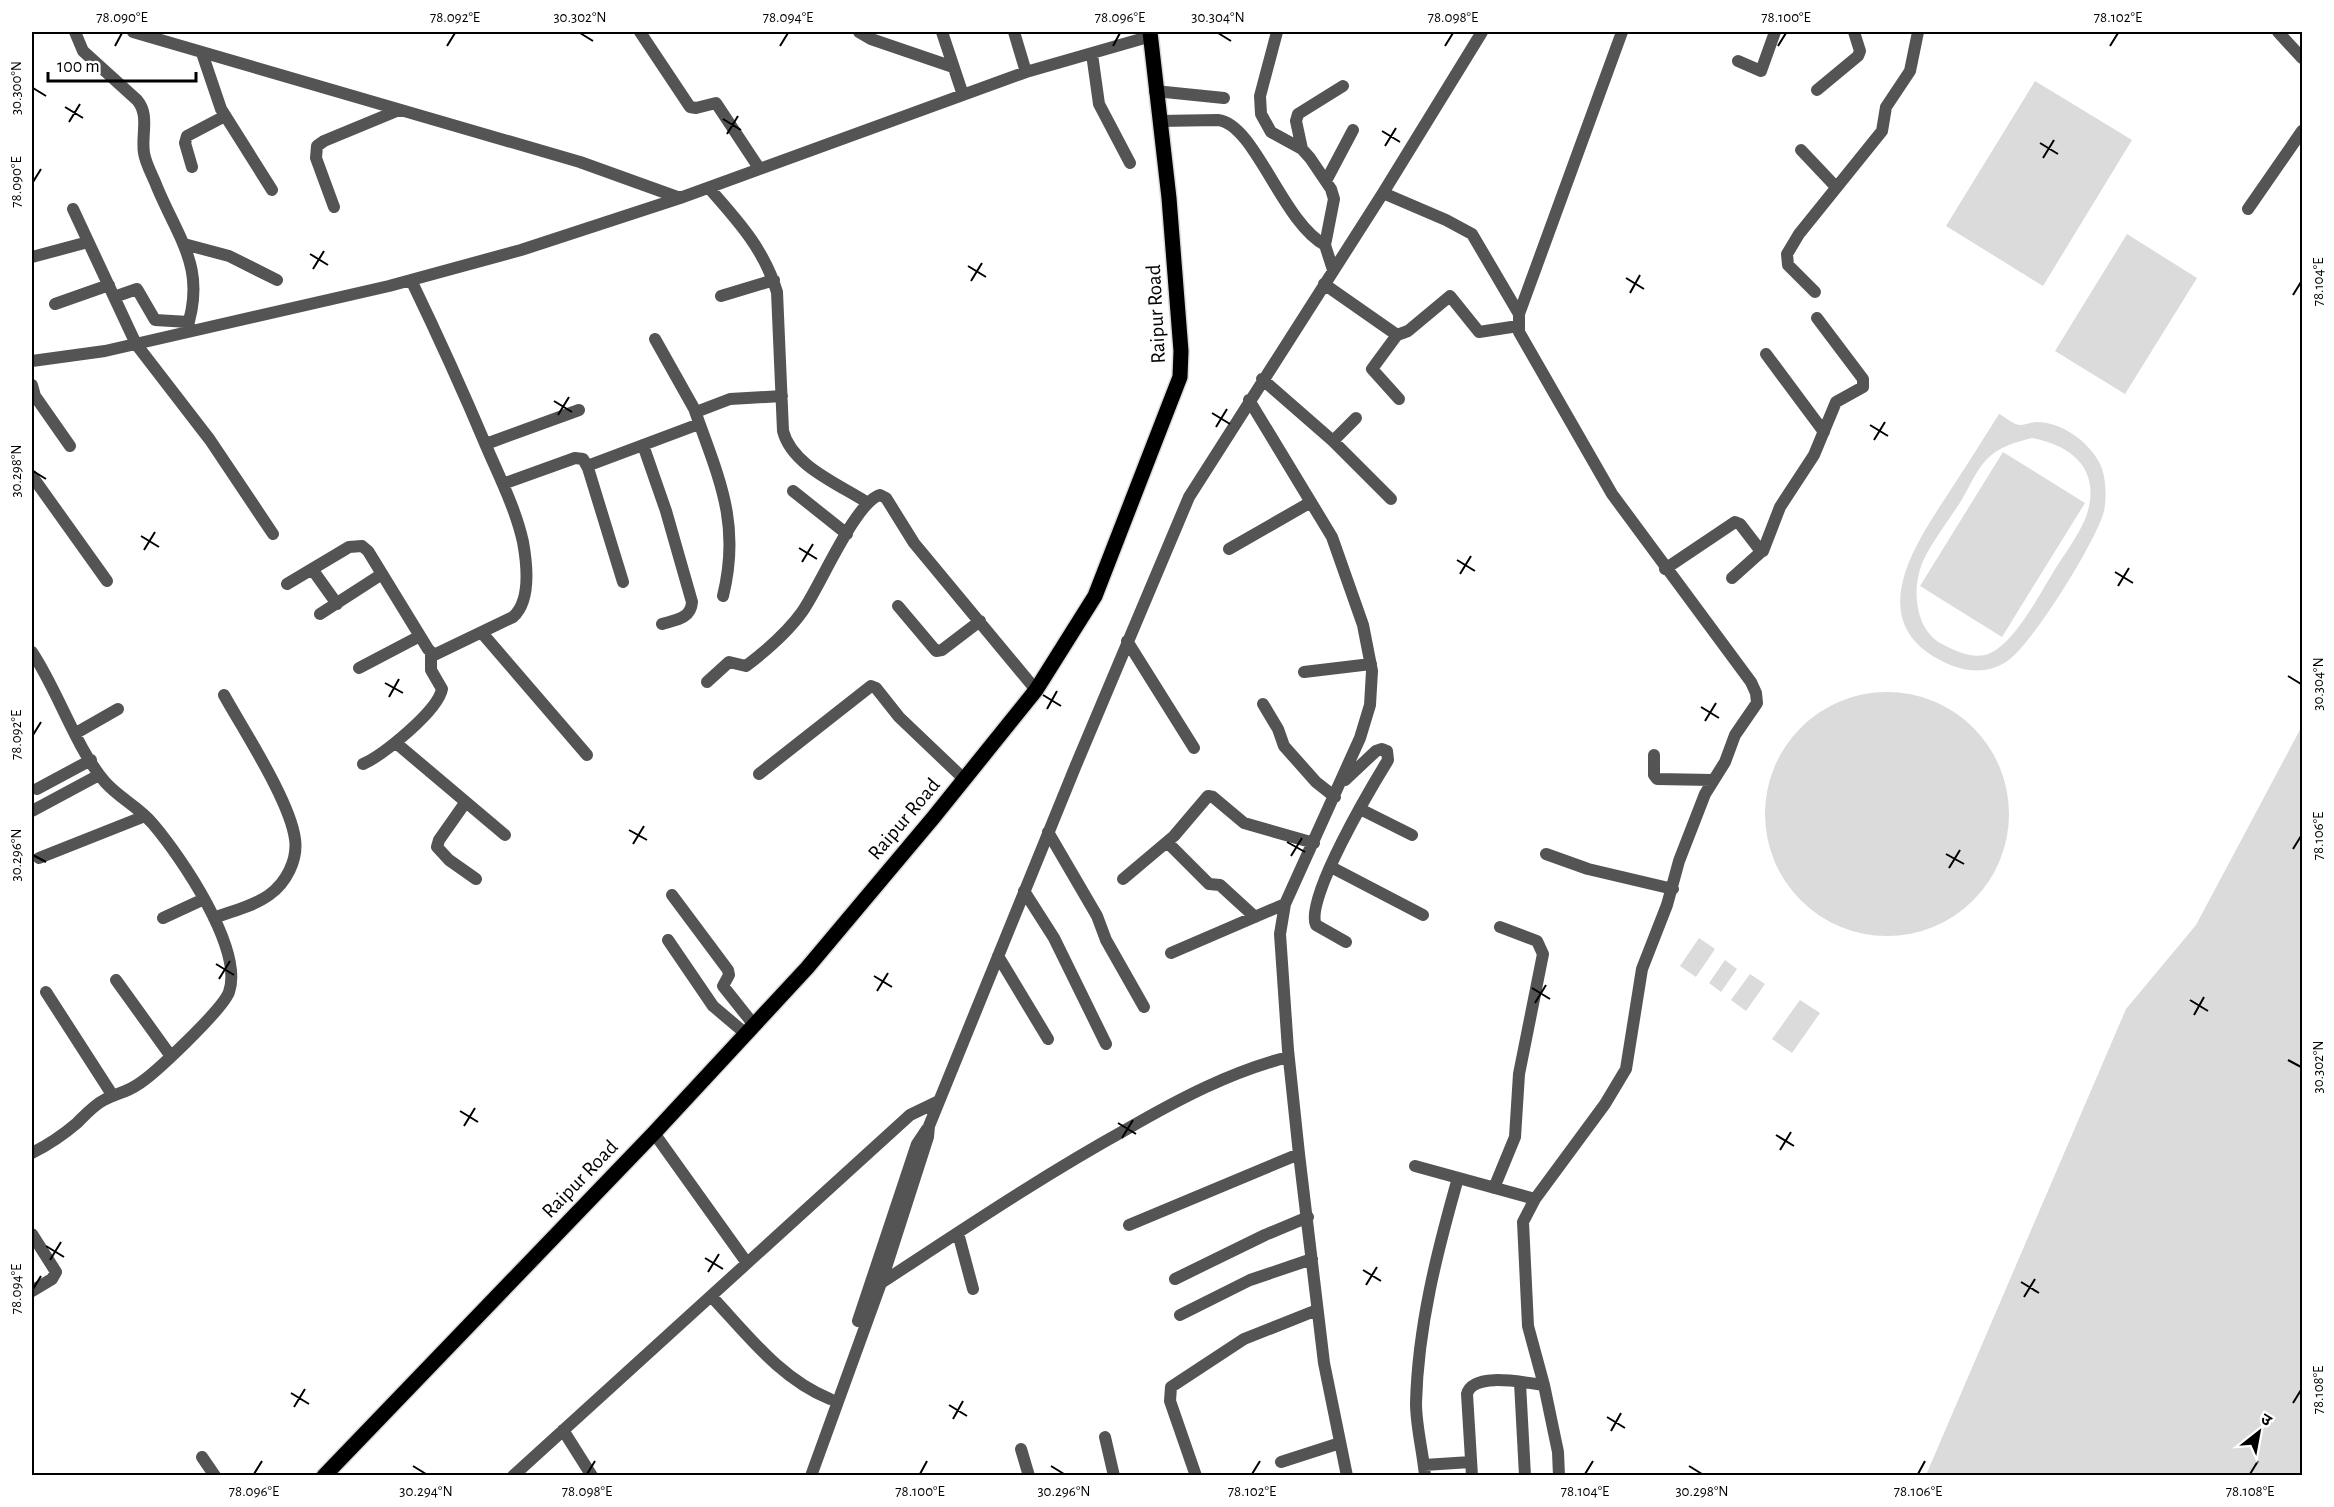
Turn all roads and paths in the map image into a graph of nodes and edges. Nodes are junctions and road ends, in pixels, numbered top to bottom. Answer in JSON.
{"nodes":[{"id":1,"x":75,"y":32,"type":"edge"},
{"id":2,"x":133,"y":32,"type":"edge"},
{"id":3,"x":640,"y":32,"type":"edge"},
{"id":4,"x":859,"y":32,"type":"edge"},
{"id":5,"x":942,"y":32,"type":"edge"},
{"id":6,"x":1014,"y":32,"type":"edge"},
{"id":7,"x":1277,"y":32,"type":"edge"},
{"id":8,"x":1482,"y":32,"type":"edge"},
{"id":9,"x":1622,"y":32,"type":"edge"},
{"id":10,"x":1775,"y":32,"type":"edge"},
{"id":11,"x":1854,"y":32,"type":"edge"},
{"id":12,"x":1918,"y":32,"type":"edge"},
{"id":13,"x":2278,"y":32,"type":"edge"},
{"id":14,"x":1149,"y":34,"type":"edge"},
{"id":15,"x":202,"y":53,"type":"junction"},
{"id":16,"x":1092,"y":54,"type":"junction"},
{"id":17,"x":2302,"y":58,"type":"edge"},
{"id":18,"x":1738,"y":61,"type":"dead end"},
{"id":19,"x":954,"y":67,"type":"junction"},
{"id":20,"x":1026,"y":72,"type":"junction"},
{"id":21,"x":1343,"y":86,"type":"dead end"},
{"id":22,"x":1817,"y":90,"type":"dead end"},
{"id":23,"x":1155,"y":91,"type":"junction"},
{"id":24,"x":963,"y":95,"type":"junction"},
{"id":25,"x":1224,"y":98,"type":"dead end"},
{"id":26,"x":399,"y":110,"type":"junction"},
{"id":27,"x":225,"y":116,"type":"junction"},
{"id":28,"x":1159,"y":121,"type":"junction"},
{"id":29,"x":1353,"y":130,"type":"dead end"},
{"id":30,"x":2302,"y":131,"type":"edge"},
{"id":31,"x":1302,"y":149,"type":"junction"},
{"id":32,"x":1801,"y":150,"type":"dead end"},
{"id":33,"x":1130,"y":164,"type":"dead end"},
{"id":34,"x":192,"y":167,"type":"dead end"},
{"id":35,"x":759,"y":168,"type":"junction"},
{"id":36,"x":1326,"y":181,"type":"junction"},
{"id":37,"x":1836,"y":187,"type":"junction"},
{"id":38,"x":709,"y":188,"type":"junction"},
{"id":39,"x":272,"y":190,"type":"dead end"},
{"id":40,"x":1383,"y":193,"type":"junction"},
{"id":41,"x":680,"y":198,"type":"junction"},
{"id":42,"x":334,"y":207,"type":"dead end"},
{"id":43,"x":73,"y":208,"type":"dead end"},
{"id":44,"x":2248,"y":209,"type":"dead end"},
{"id":45,"x":88,"y":242,"type":"junction"},
{"id":46,"x":184,"y":244,"type":"junction"},
{"id":47,"x":1325,"y":244,"type":"junction"},
{"id":48,"x":32,"y":257,"type":"edge"},
{"id":49,"x":1334,"y":270,"type":"junction"},
{"id":50,"x":277,"y":280,"type":"dead end"},
{"id":51,"x":411,"y":280,"type":"junction"},
{"id":52,"x":774,"y":280,"type":"junction"},
{"id":53,"x":1324,"y":284,"type":"junction"},
{"id":54,"x":109,"y":285,"type":"junction"},
{"id":55,"x":1815,"y":291,"type":"dead end"},
{"id":56,"x":721,"y":296,"type":"dead end"},
{"id":57,"x":114,"y":297,"type":"junction"},
{"id":58,"x":55,"y":304,"type":"dead end"},
{"id":59,"x":1817,"y":318,"type":"dead end"},
{"id":60,"x":1518,"y":320,"type":"junction"},
{"id":61,"x":188,"y":327,"type":"junction"},
{"id":62,"x":1397,"y":335,"type":"junction"},
{"id":63,"x":655,"y":339,"type":"dead end"},
{"id":64,"x":136,"y":344,"type":"junction"},
{"id":65,"x":1766,"y":354,"type":"dead end"},
{"id":66,"x":32,"y":361,"type":"edge"},
{"id":67,"x":1262,"y":379,"type":"junction"},
{"id":68,"x":32,"y":385,"type":"edge"},
{"id":69,"x":782,"y":396,"type":"junction"},
{"id":70,"x":1399,"y":399,"type":"dead end"},
{"id":71,"x":1249,"y":400,"type":"junction"},
{"id":72,"x":579,"y":410,"type":"dead end"},
{"id":73,"x":697,"y":418,"type":"junction"},
{"id":74,"x":1356,"y":418,"type":"dead end"},
{"id":75,"x":1824,"y":432,"type":"junction"},
{"id":76,"x":1333,"y":441,"type":"junction"},
{"id":77,"x":486,"y":444,"type":"junction"},
{"id":78,"x":643,"y":445,"type":"junction"},
{"id":79,"x":70,"y":446,"type":"dead end"},
{"id":80,"x":587,"y":465,"type":"junction"},
{"id":81,"x":32,"y":476,"type":"edge"},
{"id":82,"x":503,"y":484,"type":"junction"},
{"id":83,"x":794,"y":491,"type":"dead end"},
{"id":84,"x":1391,"y":499,"type":"dead end"},
{"id":85,"x":1311,"y":502,"type":"junction"},
{"id":86,"x":868,"y":503,"type":"junction"},
{"id":87,"x":273,"y":534,"type":"dead end"},
{"id":88,"x":847,"y":534,"type":"junction"},
{"id":89,"x":1229,"y":549,"type":"dead end"},
{"id":90,"x":1761,"y":552,"type":"junction"},
{"id":91,"x":312,"y":569,"type":"junction"},
{"id":92,"x":1665,"y":569,"type":"junction"},
{"id":93,"x":382,"y":574,"type":"junction"},
{"id":94,"x":1732,"y":578,"type":"dead end"},
{"id":95,"x":107,"y":580,"type":"dead end"},
{"id":96,"x":623,"y":582,"type":"dead end"},
{"id":97,"x":287,"y":584,"type":"dead end"},
{"id":98,"x":723,"y":596,"type":"dead end"},
{"id":99,"x":337,"y":604,"type":"junction"},
{"id":100,"x":898,"y":606,"type":"dead end"},
{"id":101,"x":320,"y":615,"type":"dead end"},
{"id":102,"x":980,"y":621,"type":"junction"},
{"id":103,"x":662,"y":624,"type":"dead end"},
{"id":104,"x":482,"y":633,"type":"junction"},
{"id":105,"x":420,"y":636,"type":"junction"},
{"id":106,"x":1127,"y":642,"type":"junction"},
{"id":107,"x":32,"y":652,"type":"edge"},
{"id":108,"x":431,"y":653,"type":"junction"},
{"id":109,"x":1371,"y":664,"type":"junction"},
{"id":110,"x":359,"y":668,"type":"dead end"},
{"id":111,"x":1304,"y":672,"type":"dead end"},
{"id":112,"x":707,"y":682,"type":"dead end"},
{"id":113,"x":1036,"y":690,"type":"junction"},
{"id":114,"x":225,"y":695,"type":"dead end"},
{"id":115,"x":1263,"y":704,"type":"dead end"},
{"id":116,"x":118,"y":709,"type":"dead end"},
{"id":117,"x":76,"y":733,"type":"junction"},
{"id":118,"x":396,"y":743,"type":"junction"},
{"id":119,"x":1194,"y":748,"type":"dead end"},
{"id":120,"x":587,"y":755,"type":"dead end"},
{"id":121,"x":1654,"y":755,"type":"dead end"},
{"id":122,"x":91,"y":760,"type":"junction"},
{"id":123,"x":363,"y":764,"type":"dead end"},
{"id":124,"x":759,"y":774,"type":"dead end"},
{"id":125,"x":99,"y":775,"type":"junction"},
{"id":126,"x":964,"y":779,"type":"junction"},
{"id":127,"x":1712,"y":780,"type":"junction"},
{"id":128,"x":1340,"y":785,"type":"junction"},
{"id":129,"x":36,"y":789,"type":"dead end"},
{"id":130,"x":1335,"y":797,"type":"junction"},
{"id":131,"x":465,"y":803,"type":"junction"},
{"id":132,"x":1360,"y":809,"type":"junction"},
{"id":133,"x":32,"y":812,"type":"edge"},
{"id":134,"x":146,"y":816,"type":"junction"},
{"id":135,"x":1048,"y":832,"type":"junction"},
{"id":136,"x":505,"y":835,"type":"dead end"},
{"id":137,"x":1413,"y":836,"type":"dead end"},
{"id":138,"x":1167,"y":842,"type":"junction"},
{"id":139,"x":1314,"y":843,"type":"junction"},
{"id":140,"x":1546,"y":854,"type":"dead end"},
{"id":141,"x":39,"y":858,"type":"dead end"},
{"id":142,"x":1331,"y":867,"type":"junction"},
{"id":143,"x":476,"y":879,"type":"dead end"},
{"id":144,"x":1123,"y":879,"type":"dead end"},
{"id":145,"x":1673,"y":889,"type":"junction"},
{"id":146,"x":1024,"y":891,"type":"junction"},
{"id":147,"x":672,"y":895,"type":"dead end"},
{"id":148,"x":204,"y":899,"type":"junction"},
{"id":149,"x":1285,"y":904,"type":"junction"},
{"id":150,"x":1423,"y":915,"type":"dead end"},
{"id":151,"x":1255,"y":917,"type":"junction"},
{"id":152,"x":163,"y":918,"type":"dead end"},
{"id":153,"x":214,"y":918,"type":"junction"},
{"id":154,"x":1500,"y":927,"type":"dead end"},
{"id":155,"x":668,"y":940,"type":"dead end"},
{"id":156,"x":1346,"y":942,"type":"dead end"},
{"id":157,"x":1171,"y":953,"type":"dead end"},
{"id":158,"x":998,"y":956,"type":"junction"},
{"id":159,"x":116,"y":980,"type":"dead end"},
{"id":160,"x":46,"y":992,"type":"dead end"},
{"id":161,"x":1144,"y":1007,"type":"dead end"},
{"id":162,"x":750,"y":1029,"type":"junction"},
{"id":163,"x":1048,"y":1039,"type":"dead end"},
{"id":164,"x":1106,"y":1044,"type":"dead end"},
{"id":165,"x":170,"y":1055,"type":"junction"},
{"id":166,"x":1288,"y":1057,"type":"junction"},
{"id":167,"x":113,"y":1096,"type":"junction"},
{"id":168,"x":939,"y":1101,"type":"junction"},
{"id":169,"x":929,"y":1126,"type":"junction"},
{"id":170,"x":654,"y":1133,"type":"junction"},
{"id":171,"x":32,"y":1153,"type":"edge"},
{"id":172,"x":1299,"y":1154,"type":"junction"},
{"id":173,"x":1415,"y":1166,"type":"dead end"},
{"id":174,"x":1458,"y":1178,"type":"junction"},
{"id":175,"x":1494,"y":1188,"type":"junction"},
{"id":176,"x":1535,"y":1199,"type":"junction"},
{"id":177,"x":1308,"y":1217,"type":"junction"},
{"id":178,"x":1129,"y":1225,"type":"dead end"},
{"id":179,"x":958,"y":1233,"type":"junction"},
{"id":180,"x":32,"y":1234,"type":"edge"},
{"id":181,"x":1312,"y":1259,"type":"junction"},
{"id":182,"x":747,"y":1263,"type":"junction"},
{"id":183,"x":1175,"y":1279,"type":"dead end"},
{"id":184,"x":880,"y":1283,"type":"junction"},
{"id":185,"x":973,"y":1289,"type":"dead end"},
{"id":186,"x":32,"y":1291,"type":"edge"},
{"id":187,"x":711,"y":1296,"type":"junction"},
{"id":188,"x":1317,"y":1310,"type":"junction"},
{"id":189,"x":1180,"y":1315,"type":"dead end"},
{"id":190,"x":1520,"y":1383,"type":"junction"},
{"id":191,"x":1544,"y":1385,"type":"junction"},
{"id":192,"x":830,"y":1399,"type":"junction"},
{"id":193,"x":563,"y":1430,"type":"junction"},
{"id":194,"x":1105,"y":1437,"type":"dead end"},
{"id":195,"x":1340,"y":1443,"type":"junction"},
{"id":196,"x":1021,"y":1449,"type":"dead end"},
{"id":197,"x":202,"y":1456,"type":"dead end"},
{"id":198,"x":1281,"y":1462,"type":"dead end"},
{"id":199,"x":1471,"y":1462,"type":"junction"},
{"id":200,"x":1424,"y":1470,"type":"edge"},
{"id":201,"x":215,"y":1476,"type":"edge"},
{"id":202,"x":324,"y":1476,"type":"edge"},
{"id":203,"x":513,"y":1476,"type":"edge"},
{"id":204,"x":592,"y":1476,"type":"edge"},
{"id":205,"x":802,"y":1476,"type":"edge"},
{"id":206,"x":811,"y":1476,"type":"edge"},
{"id":207,"x":1029,"y":1476,"type":"edge"},
{"id":208,"x":1114,"y":1476,"type":"edge"},
{"id":209,"x":1196,"y":1476,"type":"edge"},
{"id":210,"x":1347,"y":1476,"type":"edge"},
{"id":211,"x":1472,"y":1476,"type":"edge"},
{"id":212,"x":1525,"y":1476,"type":"edge"},
{"id":213,"x":1559,"y":1476,"type":"edge"}],
"edges":[{"from":1,"to":46,"type":"street"},
{"from":2,"to":15,"type":"street"},
{"from":3,"to":35,"type":"street"},
{"from":4,"to":19,"type":"street"},
{"from":5,"to":19,"type":"street"},
{"from":6,"to":20,"type":"street"},
{"from":7,"to":31,"type":"street"},
{"from":8,"to":40,"type":"street"},
{"from":9,"to":60,"type":"street"},
{"from":10,"to":18,"type":"street"},
{"from":11,"to":22,"type":"street"},
{"from":12,"to":37,"type":"street"},
{"from":13,"to":17,"type":"street"},
{"from":14,"to":16,"type":"street"},
{"from":14,"to":23,"type":"main road","name":"Raipur Road"},
{"from":15,"to":26,"type":"street"},
{"from":15,"to":27,"type":"street"},
{"from":16,"to":20,"type":"street"},
{"from":16,"to":33,"type":"street"},
{"from":19,"to":24,"type":"street"},
{"from":20,"to":24,"type":"street"},
{"from":21,"to":31,"type":"street"},
{"from":23,"to":25,"type":"street"},
{"from":23,"to":28,"type":"main road","name":"Raipur Road"},
{"from":24,"to":35,"type":"street"},
{"from":26,"to":41,"type":"street"},
{"from":26,"to":42,"type":"street"},
{"from":27,"to":34,"type":"street"},
{"from":27,"to":39,"type":"street"},
{"from":28,"to":47,"type":"street"},
{"from":28,"to":113,"type":"main road","name":"Raipur Road"},
{"from":29,"to":36,"type":"street"},
{"from":30,"to":44,"type":"street"},
{"from":31,"to":36,"type":"street"},
{"from":32,"to":37,"type":"street"},
{"from":35,"to":38,"type":"street"},
{"from":36,"to":47,"type":"street"},
{"from":37,"to":55,"type":"street"},
{"from":38,"to":41,"type":"street"},
{"from":38,"to":52,"type":"street"},
{"from":40,"to":49,"type":"street"},
{"from":40,"to":60,"type":"street"},
{"from":41,"to":51,"type":"street"},
{"from":43,"to":45,"type":"street"},
{"from":45,"to":48,"type":"street"},
{"from":45,"to":54,"type":"street"},
{"from":46,"to":50,"type":"street"},
{"from":46,"to":61,"type":"street"},
{"from":47,"to":49,"type":"street"},
{"from":49,"to":53,"type":"street"},
{"from":51,"to":61,"type":"street"},
{"from":51,"to":77,"type":"street"},
{"from":52,"to":56,"type":"street"},
{"from":52,"to":69,"type":"street"},
{"from":53,"to":62,"type":"street"},
{"from":53,"to":67,"type":"street"},
{"from":54,"to":57,"type":"street"},
{"from":54,"to":58,"type":"street"},
{"from":57,"to":61,"type":"street"},
{"from":57,"to":64,"type":"street"},
{"from":59,"to":75,"type":"street"},
{"from":60,"to":62,"type":"street"},
{"from":60,"to":92,"type":"street"},
{"from":61,"to":64,"type":"street"},
{"from":62,"to":70,"type":"street"},
{"from":63,"to":73,"type":"street"},
{"from":64,"to":66,"type":"street"},
{"from":64,"to":87,"type":"street"},
{"from":65,"to":75,"type":"street"},
{"from":67,"to":71,"type":"street"},
{"from":67,"to":76,"type":"street"},
{"from":68,"to":79,"type":"street"},
{"from":69,"to":73,"type":"street"},
{"from":69,"to":86,"type":"street"},
{"from":71,"to":85,"type":"street"},
{"from":71,"to":106,"type":"street"},
{"from":72,"to":77,"type":"street"},
{"from":73,"to":78,"type":"street"},
{"from":73,"to":98,"type":"street"},
{"from":74,"to":76,"type":"street"},
{"from":75,"to":90,"type":"street"},
{"from":76,"to":84,"type":"street"},
{"from":77,"to":82,"type":"street"},
{"from":78,"to":80,"type":"street"},
{"from":78,"to":103,"type":"street"},
{"from":80,"to":82,"type":"street"},
{"from":80,"to":96,"type":"street"},
{"from":81,"to":95,"type":"street"},
{"from":82,"to":104,"type":"street"},
{"from":83,"to":88,"type":"street"},
{"from":85,"to":89,"type":"street"},
{"from":85,"to":109,"type":"street"},
{"from":86,"to":88,"type":"street"},
{"from":86,"to":102,"type":"street"},
{"from":88,"to":112,"type":"street"},
{"from":90,"to":92,"type":"street"},
{"from":90,"to":94,"type":"street"},
{"from":91,"to":93,"type":"street"},
{"from":91,"to":97,"type":"street"},
{"from":91,"to":99,"type":"street"},
{"from":92,"to":127,"type":"street"},
{"from":93,"to":99,"type":"street"},
{"from":93,"to":105,"type":"street"},
{"from":99,"to":101,"type":"street"},
{"from":100,"to":102,"type":"street"},
{"from":102,"to":113,"type":"street"},
{"from":104,"to":108,"type":"street"},
{"from":104,"to":120,"type":"street"},
{"from":105,"to":108,"type":"street"},
{"from":105,"to":110,"type":"street"},
{"from":106,"to":119,"type":"street"},
{"from":106,"to":135,"type":"street"},
{"from":107,"to":117,"type":"street"},
{"from":108,"to":118,"type":"street"},
{"from":109,"to":111,"type":"street"},
{"from":109,"to":128,"type":"street"},
{"from":113,"to":126,"type":"main road","name":"Raipur Road"},
{"from":114,"to":153,"type":"street"},
{"from":115,"to":130,"type":"street"},
{"from":116,"to":117,"type":"street"},
{"from":117,"to":122,"type":"street"},
{"from":118,"to":123,"type":"street"},
{"from":118,"to":131,"type":"street"},
{"from":121,"to":127,"type":"street"},
{"from":122,"to":125,"type":"street"},
{"from":122,"to":129,"type":"street"},
{"from":124,"to":126,"type":"street"},
{"from":125,"to":133,"type":"street"},
{"from":125,"to":134,"type":"street"},
{"from":126,"to":162,"type":"main road","name":"Raipur Road"},
{"from":127,"to":145,"type":"street"},
{"from":128,"to":130,"type":"street"},
{"from":128,"to":132,"type":"street"},
{"from":130,"to":139,"type":"street"},
{"from":131,"to":136,"type":"street"},
{"from":131,"to":143,"type":"street"},
{"from":132,"to":137,"type":"street"},
{"from":132,"to":142,"type":"street"},
{"from":134,"to":141,"type":"street"},
{"from":134,"to":148,"type":"street"},
{"from":135,"to":146,"type":"street"},
{"from":135,"to":161,"type":"street"},
{"from":138,"to":139,"type":"street"},
{"from":138,"to":144,"type":"street"},
{"from":138,"to":151,"type":"street"},
{"from":139,"to":149,"type":"street"},
{"from":140,"to":145,"type":"street"},
{"from":142,"to":150,"type":"street"},
{"from":142,"to":156,"type":"street"},
{"from":145,"to":176,"type":"street"},
{"from":146,"to":158,"type":"street"},
{"from":146,"to":164,"type":"street"},
{"from":147,"to":162,"type":"street"},
{"from":148,"to":152,"type":"street"},
{"from":148,"to":153,"type":"street"},
{"from":149,"to":151,"type":"street"},
{"from":149,"to":166,"type":"street"},
{"from":151,"to":157,"type":"street"},
{"from":153,"to":165,"type":"street"},
{"from":154,"to":175,"type":"street"},
{"from":155,"to":162,"type":"street"},
{"from":158,"to":163,"type":"street"},
{"from":158,"to":168,"type":"street"},
{"from":159,"to":165,"type":"street"},
{"from":160,"to":167,"type":"street"},
{"from":162,"to":170,"type":"main road","name":"Raipur Road"},
{"from":165,"to":167,"type":"street"},
{"from":166,"to":172,"type":"street"},
{"from":166,"to":179,"type":"street"},
{"from":167,"to":171,"type":"street"},
{"from":168,"to":169,"type":"street"},
{"from":168,"to":182,"type":"street"},
{"from":169,"to":184,"type":"street"},
{"from":169,"to":192,"type":"street"},
{"from":170,"to":182,"type":"street"},
{"from":170,"to":202,"type":"main road","name":"Raipur Road"},
{"from":172,"to":177,"type":"street"},
{"from":172,"to":178,"type":"street"},
{"from":173,"to":174,"type":"street"},
{"from":174,"to":175,"type":"street"},
{"from":174,"to":200,"type":"street"},
{"from":175,"to":176,"type":"street"},
{"from":176,"to":191,"type":"street"},
{"from":177,"to":181,"type":"street"},
{"from":177,"to":183,"type":"street"},
{"from":179,"to":184,"type":"street"},
{"from":179,"to":185,"type":"street"},
{"from":180,"to":186,"type":"street"},
{"from":181,"to":188,"type":"street"},
{"from":181,"to":189,"type":"street"},
{"from":182,"to":187,"type":"street"},
{"from":184,"to":206,"type":"street"},
{"from":187,"to":192,"type":"street"},
{"from":187,"to":193,"type":"street"},
{"from":188,"to":195,"type":"street"},
{"from":188,"to":209,"type":"street"},
{"from":190,"to":191,"type":"street"},
{"from":190,"to":199,"type":"street"},
{"from":190,"to":212,"type":"street"},
{"from":191,"to":213,"type":"street"},
{"from":192,"to":205,"type":"street"},
{"from":193,"to":203,"type":"street"},
{"from":193,"to":204,"type":"street"},
{"from":194,"to":208,"type":"street"},
{"from":195,"to":198,"type":"street"},
{"from":195,"to":210,"type":"street"},
{"from":196,"to":207,"type":"street"},
{"from":197,"to":201,"type":"street"},
{"from":199,"to":200,"type":"street"},
{"from":199,"to":211,"type":"street"}]}
